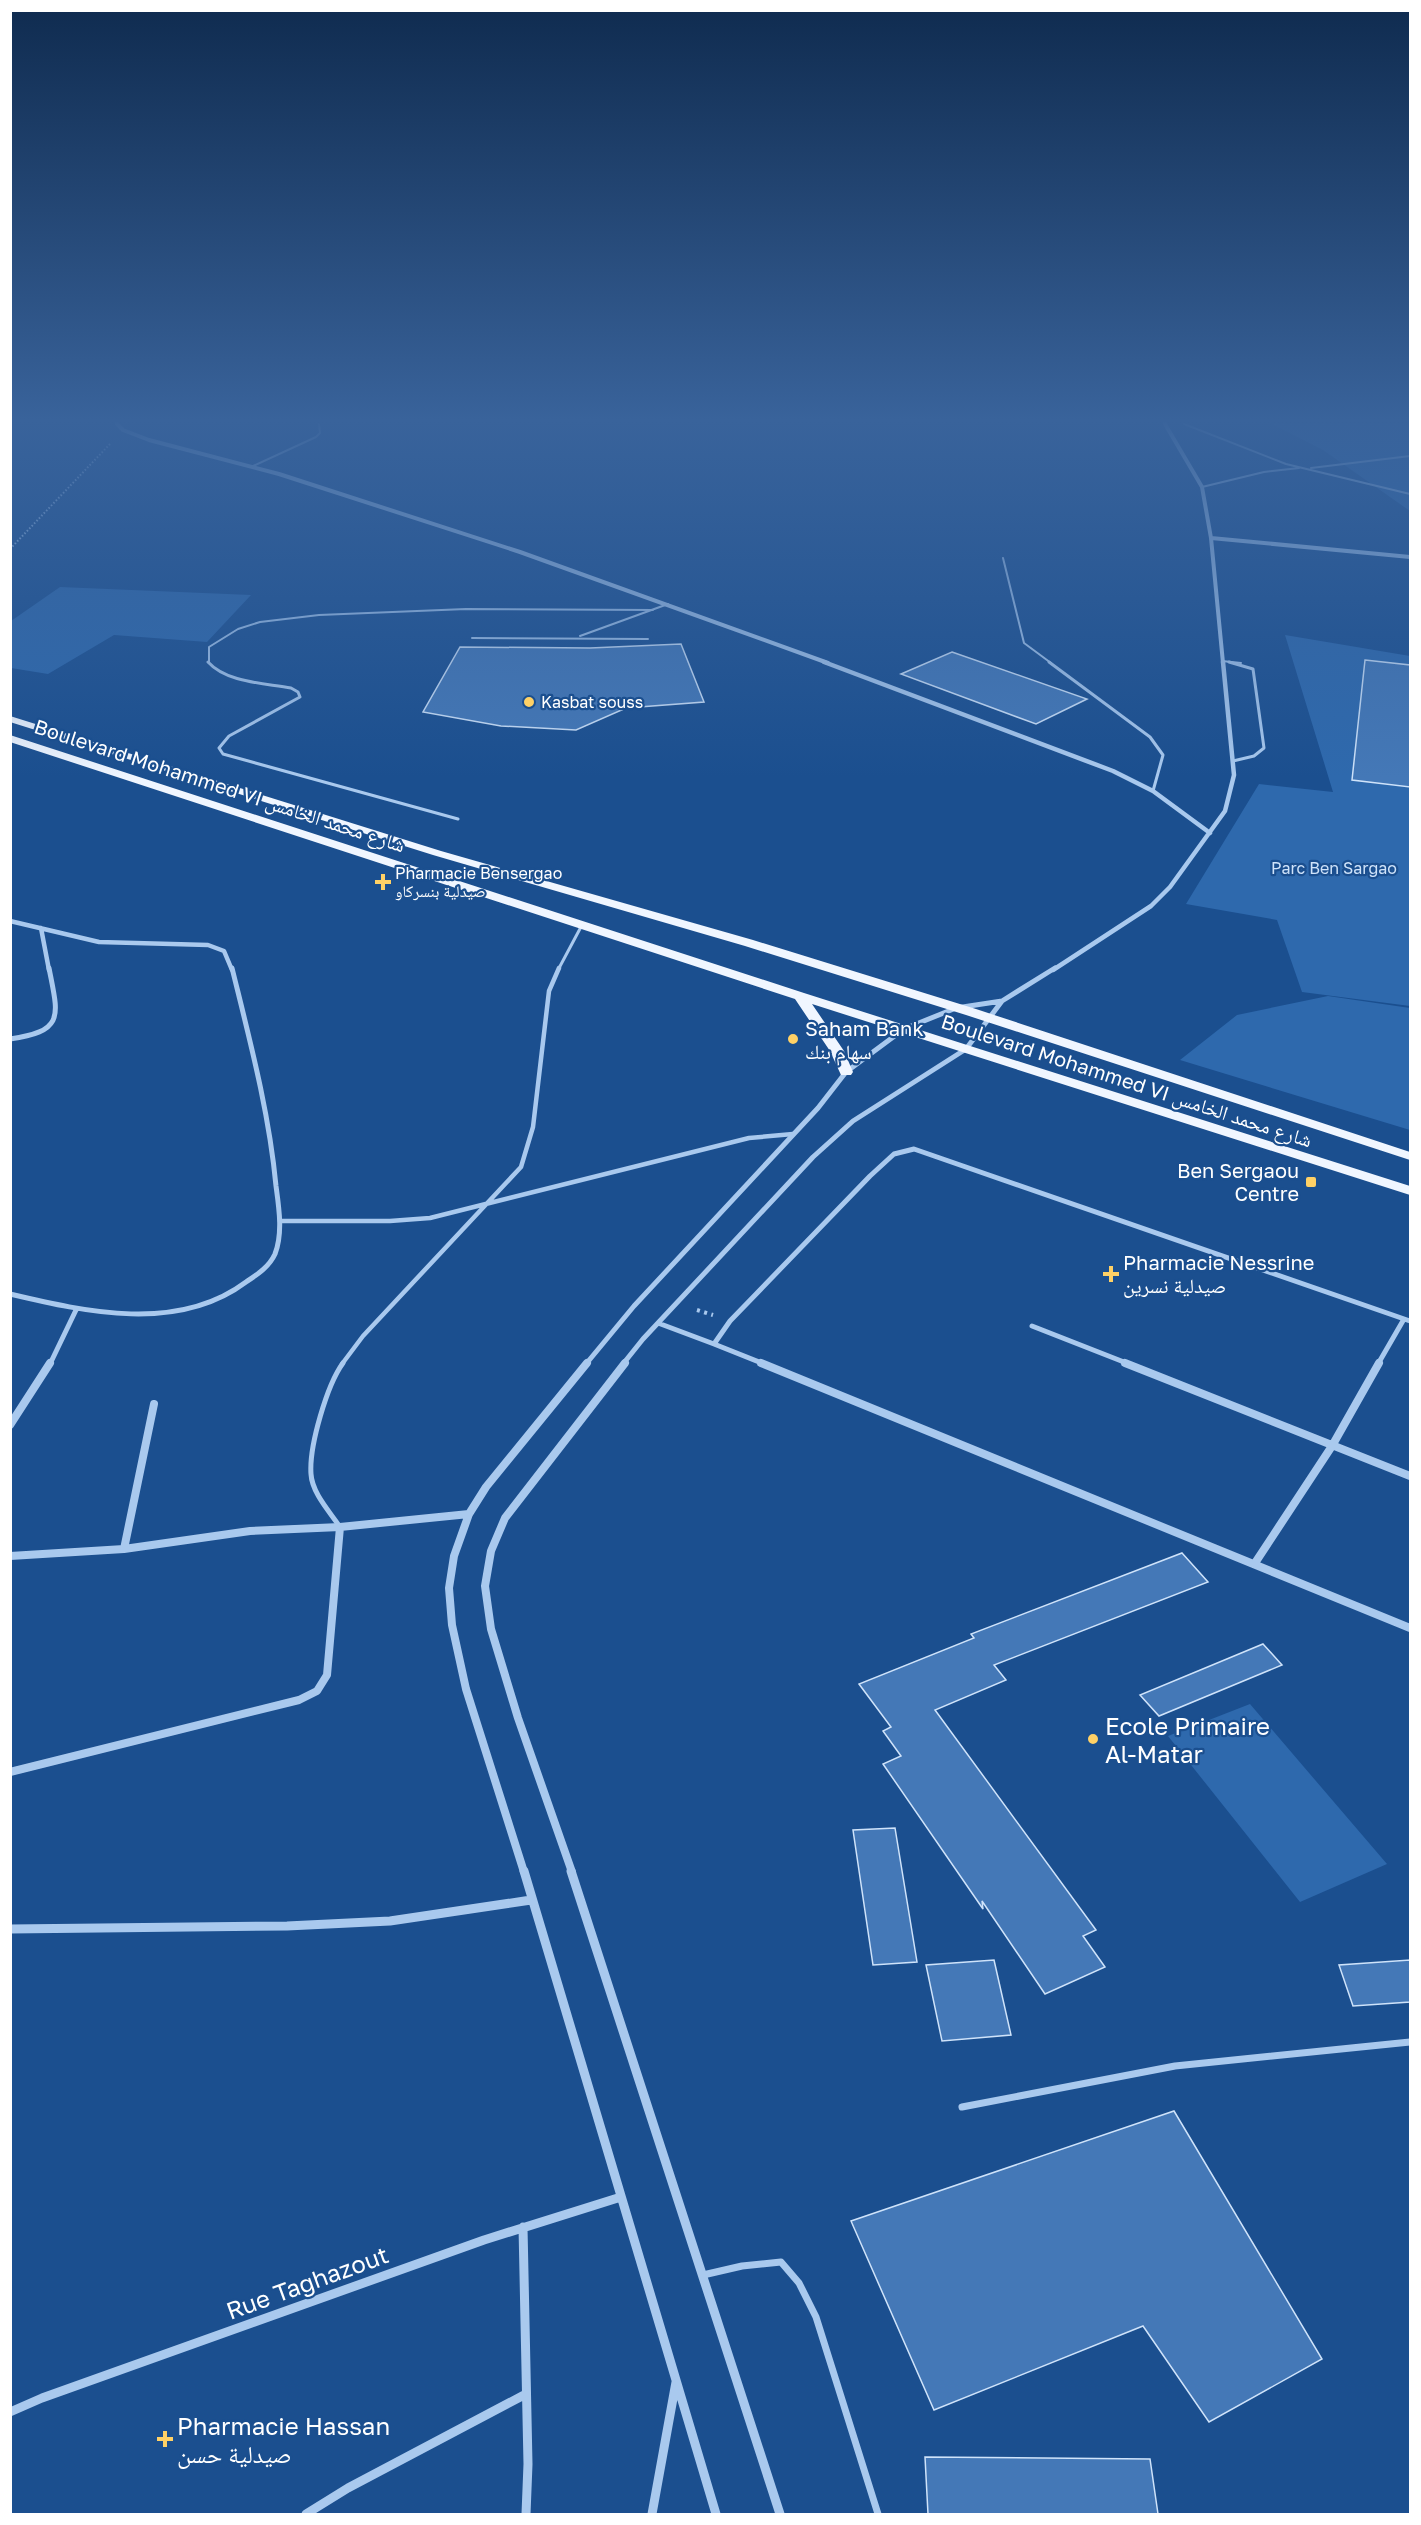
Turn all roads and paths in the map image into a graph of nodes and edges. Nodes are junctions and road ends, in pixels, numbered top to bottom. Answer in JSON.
{"nodes":[{"id":1,"x":489,"y":542,"type":"edge"},
{"id":2,"x":1211,"y":542,"type":"edge"},
{"id":3,"x":1259,"y":542,"type":"edge"},
{"id":4,"x":1410,"y":557,"type":"edge"},
{"id":5,"x":1003,"y":558,"type":"dead end"},
{"id":6,"x":669,"y":604,"type":"junction"},
{"id":7,"x":653,"y":610,"type":"junction"},
{"id":8,"x":472,"y":638,"type":"dead end"},
{"id":9,"x":574,"y":638,"type":"junction"},
{"id":10,"x":648,"y":639,"type":"dead end"},
{"id":11,"x":1222,"y":661,"type":"junction"},
{"id":12,"x":10,"y":719,"type":"edge"},
{"id":13,"x":10,"y":738,"type":"edge"},
{"id":14,"x":1233,"y":761,"type":"junction"},
{"id":15,"x":1153,"y":791,"type":"junction"},
{"id":16,"x":458,"y":819,"type":"dead end"},
{"id":17,"x":1210,"y":833,"type":"junction"},
{"id":18,"x":10,"y":921,"type":"edge"},
{"id":19,"x":582,"y":925,"type":"junction"},
{"id":20,"x":41,"y":928,"type":"junction"},
{"id":21,"x":801,"y":996,"type":"junction"},
{"id":22,"x":1002,"y":1001,"type":"junction"},
{"id":23,"x":956,"y":1008,"type":"junction"},
{"id":24,"x":988,"y":1020,"type":"junction"},
{"id":25,"x":904,"y":1029,"type":"junction"},
{"id":26,"x":10,"y":1039,"type":"edge"},
{"id":27,"x":966,"y":1049,"type":"junction"},
{"id":28,"x":846,"y":1072,"type":"junction"},
{"id":29,"x":793,"y":1134,"type":"junction"},
{"id":30,"x":1410,"y":1156,"type":"edge"},
{"id":31,"x":1410,"y":1191,"type":"edge"},
{"id":32,"x":486,"y":1206,"type":"junction"},
{"id":33,"x":280,"y":1221,"type":"junction"},
{"id":34,"x":10,"y":1294,"type":"edge"},
{"id":35,"x":676,"y":1302,"type":"junction"},
{"id":36,"x":76,"y":1310,"type":"junction"},
{"id":37,"x":1407,"y":1320,"type":"edge"},
{"id":38,"x":730,"y":1322,"type":"junction"},
{"id":39,"x":658,"y":1323,"type":"junction"},
{"id":40,"x":1032,"y":1326,"type":"dead end"},
{"id":41,"x":714,"y":1344,"type":"junction"},
{"id":42,"x":154,"y":1404,"type":"dead end"},
{"id":43,"x":10,"y":1425,"type":"edge"},
{"id":44,"x":1332,"y":1446,"type":"junction"},
{"id":45,"x":1410,"y":1476,"type":"edge"},
{"id":46,"x":469,"y":1514,"type":"junction"},
{"id":47,"x":340,"y":1527,"type":"junction"},
{"id":48,"x":124,"y":1548,"type":"junction"},
{"id":49,"x":10,"y":1556,"type":"edge"},
{"id":50,"x":1256,"y":1563,"type":"junction"},
{"id":51,"x":1410,"y":1628,"type":"edge"},
{"id":52,"x":10,"y":1772,"type":"edge"},
{"id":53,"x":531,"y":1900,"type":"junction"},
{"id":54,"x":10,"y":1929,"type":"edge"},
{"id":55,"x":1410,"y":2042,"type":"edge"},
{"id":56,"x":962,"y":2107,"type":"dead end"},
{"id":57,"x":621,"y":2197,"type":"junction"},
{"id":58,"x":523,"y":2228,"type":"junction"},
{"id":59,"x":703,"y":2275,"type":"junction"},
{"id":60,"x":676,"y":2378,"type":"junction"},
{"id":61,"x":526,"y":2394,"type":"junction"},
{"id":62,"x":10,"y":2412,"type":"edge"},
{"id":63,"x":306,"y":2514,"type":"edge"},
{"id":64,"x":526,"y":2514,"type":"edge"},
{"id":65,"x":651,"y":2514,"type":"edge"},
{"id":66,"x":716,"y":2514,"type":"edge"},
{"id":67,"x":780,"y":2514,"type":"edge"},
{"id":68,"x":879,"y":2514,"type":"edge"}],
"edges":[{"from":1,"to":6,"type":"street"},
{"from":2,"to":11,"type":"street"},
{"from":3,"to":4,"type":"street"},
{"from":5,"to":15,"type":"lane"},
{"from":6,"to":7,"type":"lane"},
{"from":6,"to":15,"type":"street"},
{"from":7,"to":9,"type":"lane"},
{"from":7,"to":16,"type":"lane"},
{"from":8,"to":9,"type":"lane"},
{"from":9,"to":10,"type":"lane"},
{"from":11,"to":14,"type":"street"},
{"from":11,"to":14,"type":"lane"},
{"from":12,"to":23,"type":"main road","name":"Boulevard Mohammed VI شارع محمد الخامس"},
{"from":13,"to":19,"type":"main road","name":"Boulevard Mohammed VI شارع محمد الخامس"},
{"from":14,"to":17,"type":"street"},
{"from":15,"to":17,"type":"street"},
{"from":17,"to":22,"type":"street"},
{"from":18,"to":20,"type":"street"},
{"from":19,"to":21,"type":"main road","name":"Boulevard Mohammed VI شارع محمد الخامس"},
{"from":19,"to":32,"type":"lane"},
{"from":20,"to":26,"type":"street"},
{"from":20,"to":33,"type":"street"},
{"from":21,"to":25,"type":"main road","name":"Boulevard Mohammed VI شارع محمد الخامس"},
{"from":21,"to":28,"type":"main road"},
{"from":22,"to":23,"type":"street"},
{"from":22,"to":24,"type":"street"},
{"from":23,"to":24,"type":"main road","name":"Boulevard Mohammed VI شارع محمد الخامس"},
{"from":23,"to":25,"type":"street"},
{"from":24,"to":27,"type":"street"},
{"from":24,"to":30,"type":"main road","name":"Boulevard Mohammed VI شارع محمد الخامس"},
{"from":25,"to":27,"type":"main road","name":"Boulevard Mohammed VI شارع محمد الخامس"},
{"from":25,"to":28,"type":"street"},
{"from":27,"to":31,"type":"main road","name":"Boulevard Mohammed VI شارع محمد الخامس"},
{"from":27,"to":35,"type":"street"},
{"from":28,"to":29,"type":"street"},
{"from":29,"to":32,"type":"lane"},
{"from":29,"to":46,"type":"street"},
{"from":32,"to":33,"type":"lane"},
{"from":32,"to":47,"type":"lane"},
{"from":33,"to":36,"type":"street"},
{"from":34,"to":36,"type":"street"},
{"from":35,"to":38,"type":"path"},
{"from":35,"to":39,"type":"street"},
{"from":36,"to":43,"type":"street"},
{"from":37,"to":38,"type":"street"},
{"from":37,"to":44,"type":"street"},
{"from":38,"to":41,"type":"street"},
{"from":39,"to":41,"type":"street"},
{"from":39,"to":59,"type":"street"},
{"from":40,"to":44,"type":"street"},
{"from":41,"to":50,"type":"street"},
{"from":42,"to":48,"type":"street"},
{"from":44,"to":45,"type":"street"},
{"from":44,"to":50,"type":"street"},
{"from":46,"to":47,"type":"street"},
{"from":46,"to":53,"type":"street"},
{"from":47,"to":48,"type":"street"},
{"from":47,"to":52,"type":"street"},
{"from":48,"to":49,"type":"street"},
{"from":50,"to":51,"type":"street"},
{"from":53,"to":54,"type":"street"},
{"from":53,"to":57,"type":"street"},
{"from":55,"to":56,"type":"lane"},
{"from":57,"to":58,"type":"street","name":"Rue Taghazout"},
{"from":57,"to":60,"type":"street"},
{"from":58,"to":61,"type":"street"},
{"from":58,"to":62,"type":"street","name":"Rue Taghazout"},
{"from":59,"to":67,"type":"street"},
{"from":59,"to":68,"type":"lane"},
{"from":60,"to":65,"type":"street"},
{"from":60,"to":66,"type":"street"},
{"from":61,"to":63,"type":"street"},
{"from":61,"to":64,"type":"street"}]}
